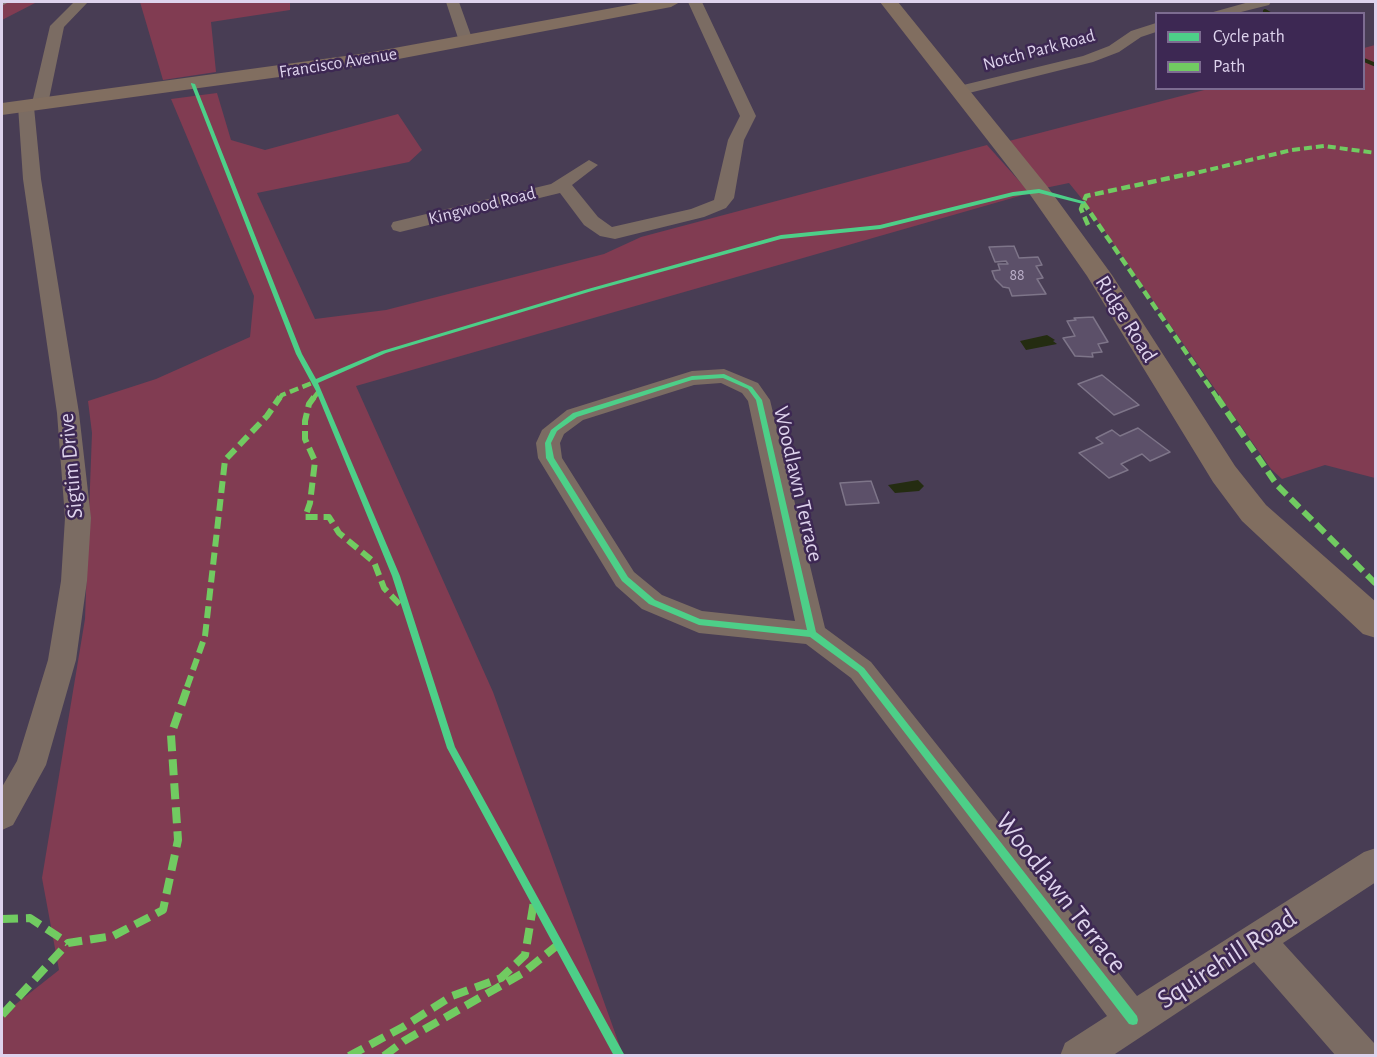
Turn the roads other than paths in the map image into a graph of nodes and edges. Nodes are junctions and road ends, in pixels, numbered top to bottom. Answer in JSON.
{"nodes":[{"id":1,"x":81,"y":2,"type":"edge"},
{"id":2,"x":452,"y":2,"type":"edge"},
{"id":3,"x":671,"y":2,"type":"edge"},
{"id":4,"x":695,"y":2,"type":"edge"},
{"id":5,"x":889,"y":2,"type":"edge"},
{"id":6,"x":1264,"y":2,"type":"edge"},
{"id":7,"x":1222,"y":12,"type":"edge"},
{"id":8,"x":1155,"y":27,"type":"edge"},
{"id":9,"x":466,"y":40,"type":"junction"},
{"id":10,"x":961,"y":90,"type":"junction"},
{"id":11,"x":33,"y":105,"type":"junction"},
{"id":12,"x":2,"y":109,"type":"edge"},
{"id":13,"x":589,"y":165,"type":"dead end"},
{"id":14,"x":562,"y":185,"type":"junction"},
{"id":15,"x":400,"y":226,"type":"dead end"},
{"id":16,"x":1376,"y":624,"type":"edge"},
{"id":17,"x":812,"y":634,"type":"junction"},
{"id":18,"x":2,"y":815,"type":"edge"},
{"id":19,"x":1376,"y":863,"type":"edge"},
{"id":20,"x":1257,"y":940,"type":"junction"},
{"id":21,"x":1133,"y":1020,"type":"junction"},
{"id":22,"x":1077,"y":1056,"type":"edge"},
{"id":23,"x":1361,"y":1056,"type":"edge"}],
"edges":[{"from":1,"to":11,"type":"street","name":"Sigtim Drive"},
{"from":2,"to":9,"type":"street"},
{"from":3,"to":9,"type":"main road","name":"Francisco Avenue"},
{"from":4,"to":14,"type":"street"},
{"from":5,"to":10,"type":"main road","name":"Ridge Road"},
{"from":6,"to":7,"type":"street"},
{"from":8,"to":10,"type":"street","name":"Notch Park Road"},
{"from":9,"to":11,"type":"main road","name":"Francisco Avenue"},
{"from":10,"to":16,"type":"main road","name":"Ridge Road"},
{"from":11,"to":12,"type":"main road","name":"Francisco Avenue"},
{"from":11,"to":18,"type":"street","name":"Sigtim Drive"},
{"from":13,"to":14,"type":"street"},
{"from":14,"to":15,"type":"street","name":"Kingwood Road"},
{"from":17,"to":17,"type":"street","name":"Woodlawn Terrace"},
{"from":17,"to":21,"type":"street","name":"Woodlawn Terrace"},
{"from":19,"to":20,"type":"street","name":"Squirehill Road"},
{"from":20,"to":21,"type":"street","name":"Squirehill Road"},
{"from":20,"to":23,"type":"street"},
{"from":21,"to":22,"type":"street","name":"Squirehill Road"}]}
